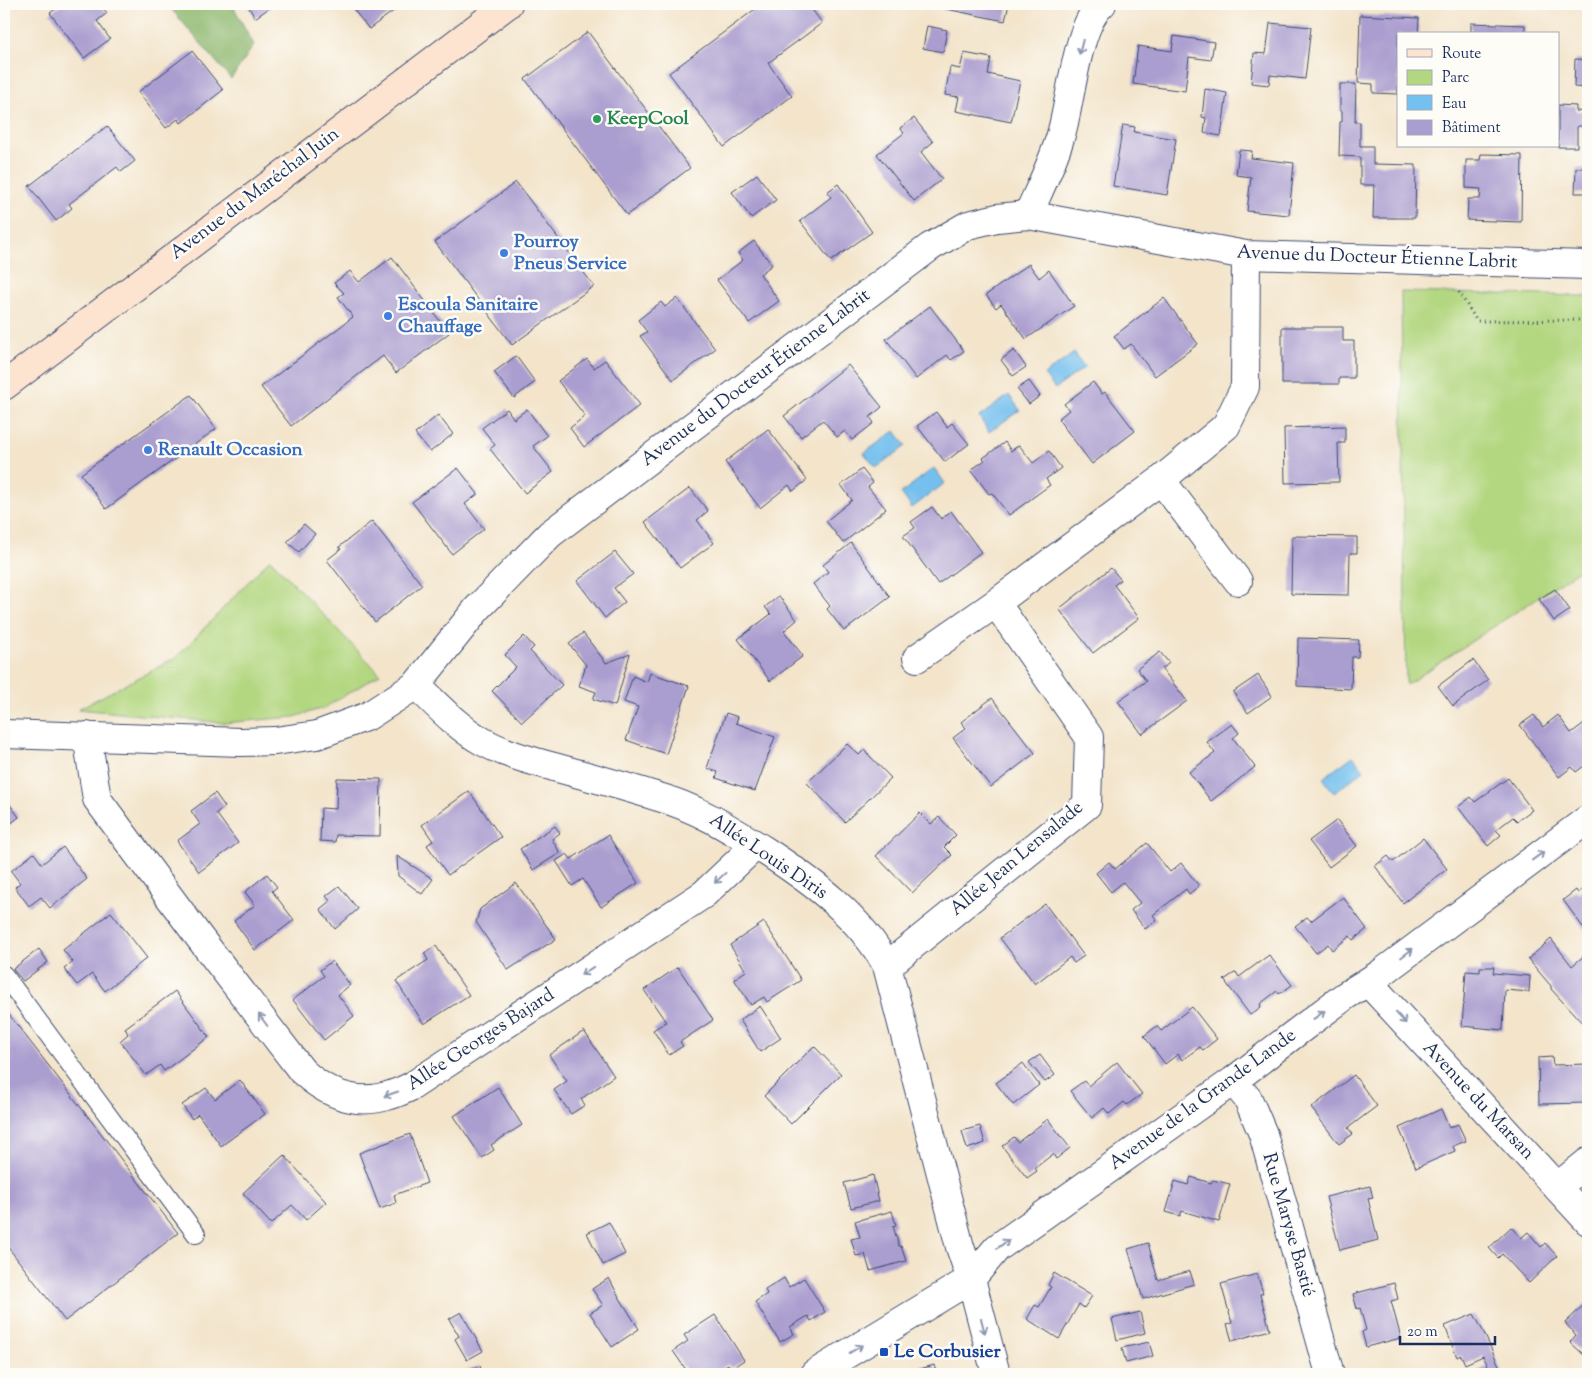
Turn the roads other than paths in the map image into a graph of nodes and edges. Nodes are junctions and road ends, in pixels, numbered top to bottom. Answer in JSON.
{"nodes":[{"id":1,"x":508,"y":4,"type":"edge"},
{"id":2,"x":1099,"y":5,"type":"edge"},
{"id":3,"x":1028,"y":215,"type":"junction"},
{"id":4,"x":1246,"y":255,"type":"junction"},
{"id":5,"x":1588,"y":265,"type":"edge"},
{"id":6,"x":4,"y":386,"type":"edge"},
{"id":7,"x":1161,"y":480,"type":"junction"},
{"id":8,"x":1238,"y":581,"type":"dead end"},
{"id":9,"x":996,"y":603,"type":"junction"},
{"id":10,"x":917,"y":658,"type":"dead end"},
{"id":11,"x":416,"y":685,"type":"junction"},
{"id":12,"x":4,"y":734,"type":"edge"},
{"id":13,"x":87,"y":736,"type":"junction"},
{"id":14,"x":1588,"y":819,"type":"edge"},
{"id":15,"x":756,"y":845,"type":"junction"},
{"id":16,"x":887,"y":966,"type":"junction"},
{"id":17,"x":4,"y":975,"type":"edge"},
{"id":18,"x":1368,"y":982,"type":"junction"},
{"id":19,"x":1233,"y":1082,"type":"junction"},
{"id":20,"x":1588,"y":1162,"type":"edge"},
{"id":21,"x":1557,"y":1187,"type":"junction"},
{"id":22,"x":1588,"y":1221,"type":"edge"},
{"id":23,"x":196,"y":1234,"type":"dead end"},
{"id":24,"x":970,"y":1279,"type":"junction"},
{"id":25,"x":814,"y":1374,"type":"edge"},
{"id":26,"x":996,"y":1374,"type":"edge"},
{"id":27,"x":1330,"y":1374,"type":"edge"}],
"edges":[{"from":1,"to":6,"type":"main road","name":"Avenue du Maréchal Juin"},
{"from":2,"to":3,"type":"street","one_way":true},
{"from":3,"to":4,"type":"street","name":"Avenue du Docteur Étienne Labrit"},
{"from":3,"to":11,"type":"street","name":"Avenue du Docteur Étienne Labrit"},
{"from":4,"to":5,"type":"street","name":"Avenue du Docteur Étienne Labrit"},
{"from":4,"to":7,"type":"street"},
{"from":7,"to":8,"type":"street"},
{"from":7,"to":9,"type":"street"},
{"from":9,"to":10,"type":"street"},
{"from":9,"to":16,"type":"street","name":"Allée Jean Lensalade"},
{"from":11,"to":13,"type":"street","name":"Avenue du Docteur Étienne Labrit"},
{"from":11,"to":15,"type":"street","name":"Allée Louis Diris"},
{"from":12,"to":13,"type":"street","name":"Avenue du Docteur Étienne Labrit"},
{"from":15,"to":13,"type":"street","name":"Allée Georges Bajard","one_way":true},
{"from":18,"to":14,"type":"street","name":"Avenue de la Grande Lande","one_way":true},
{"from":15,"to":16,"type":"street","name":"Allée Louis Diris"},
{"from":16,"to":24,"type":"street","name":"Allée Louis Diris"},
{"from":17,"to":23,"type":"lane"},
{"from":19,"to":18,"type":"street","name":"Avenue de la Grande Lande","one_way":true},
{"from":18,"to":21,"type":"street","name":"Avenue du Marsan","one_way":true},
{"from":24,"to":19,"type":"street","name":"Avenue de la Grande Lande","one_way":true},
{"from":19,"to":27,"type":"street","name":"Rue Maryse Bastié"},
{"from":20,"to":21,"type":"street"},
{"from":21,"to":22,"type":"street","name":"Avenue du Marsan"},
{"from":25,"to":24,"type":"street","name":"Avenue de la Grande Lande","one_way":true},
{"from":24,"to":26,"type":"street","name":"Allée Louis Diris","one_way":true}]}
